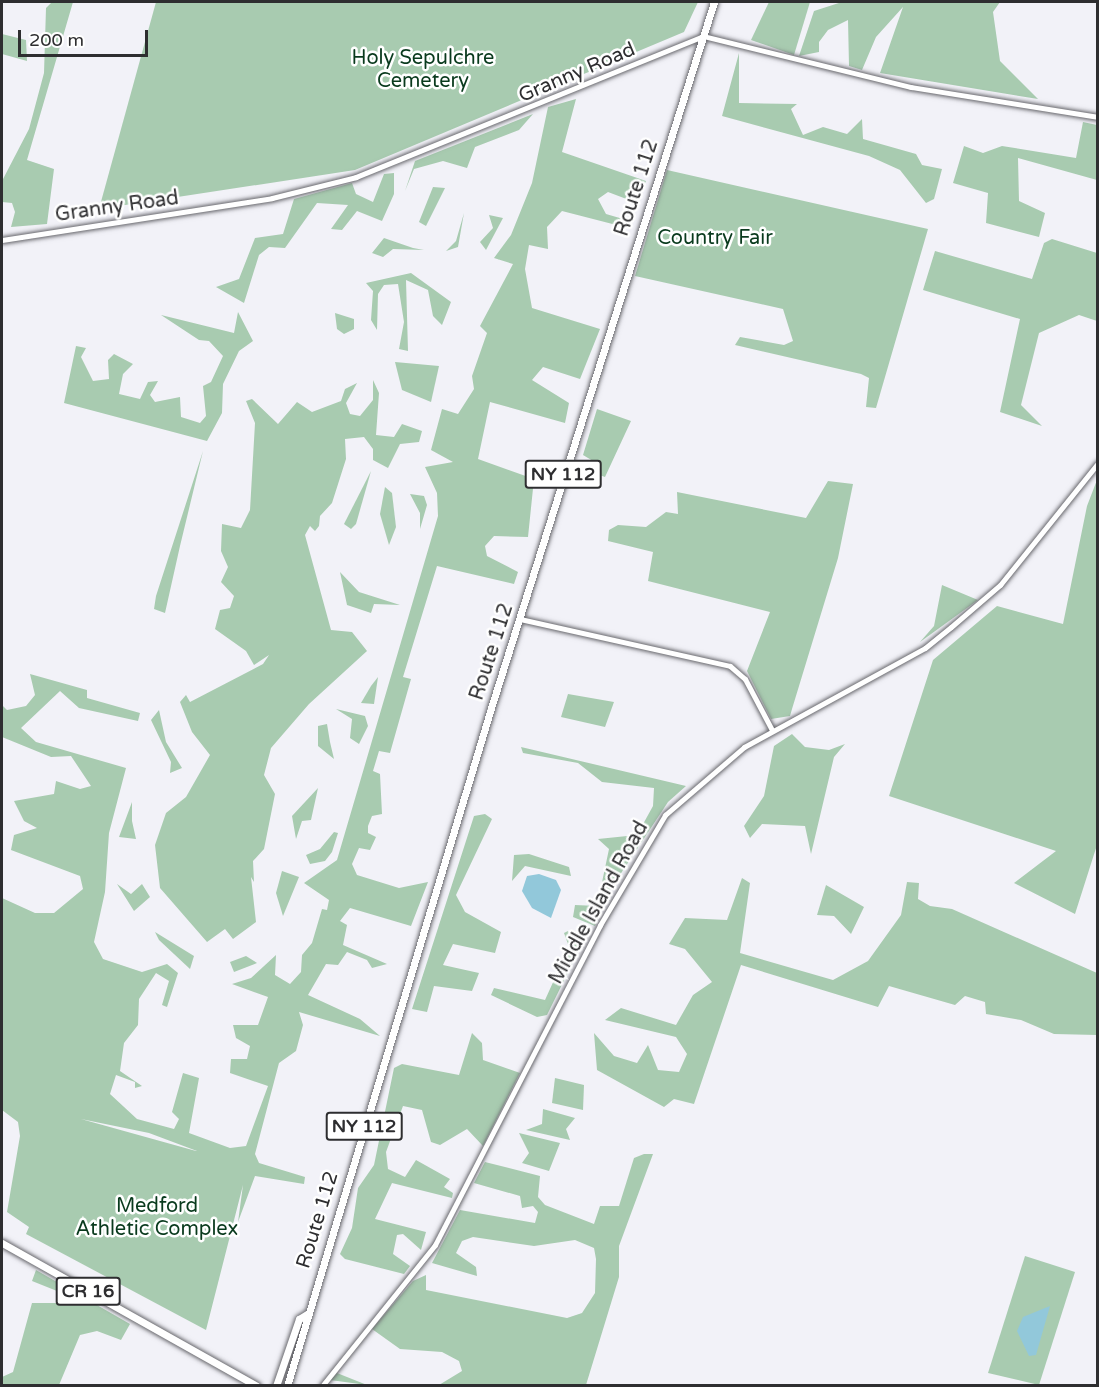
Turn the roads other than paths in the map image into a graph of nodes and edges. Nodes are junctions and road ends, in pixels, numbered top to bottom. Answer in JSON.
{"nodes":[{"id":1,"x":714,"y":2,"type":"edge"},
{"id":2,"x":703,"y":36,"type":"junction"},
{"id":3,"x":1098,"y":117,"type":"edge"},
{"id":4,"x":2,"y":240,"type":"edge"},
{"id":5,"x":1096,"y":466,"type":"edge"},
{"id":6,"x":520,"y":619,"type":"junction"},
{"id":7,"x":772,"y":730,"type":"junction"},
{"id":8,"x":2,"y":1243,"type":"edge"},
{"id":9,"x":307,"y":1314,"type":"junction"},
{"id":10,"x":257,"y":1386,"type":"edge"},
{"id":11,"x":276,"y":1386,"type":"edge"},
{"id":12,"x":287,"y":1386,"type":"edge"},
{"id":13,"x":322,"y":1386,"type":"edge"}],
"edges":[{"from":1,"to":2,"type":"main road","name":"Route 112","number":"NY 112"},
{"from":2,"to":3,"type":"street"},
{"from":2,"to":4,"type":"street","name":"Granny Road"},
{"from":2,"to":6,"type":"main road","name":"Route 112","number":"NY 112"},
{"from":5,"to":7,"type":"street","name":"Middle Island Road"},
{"from":6,"to":7,"type":"street"},
{"from":6,"to":9,"type":"main road","name":"Route 112","number":"NY 112"},
{"from":7,"to":13,"type":"street","name":"Middle Island Road"},
{"from":8,"to":10,"type":"main road","number":"CR 16"},
{"from":9,"to":11,"type":"main road","name":"Route 112","number":"NY 112"},
{"from":9,"to":12,"type":"main road","name":"Route 112","number":"NY 112"}]}
